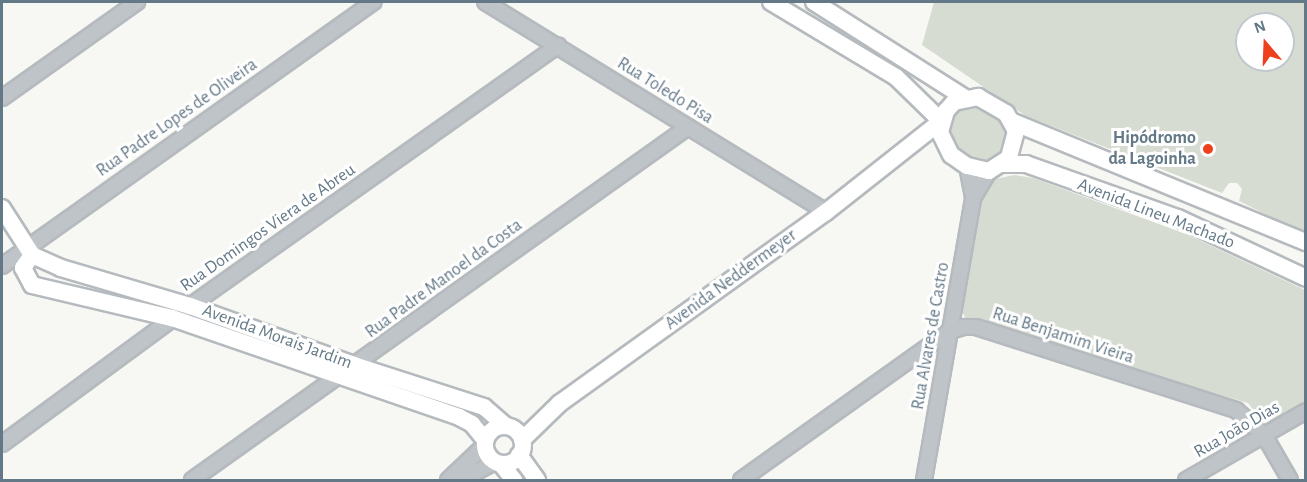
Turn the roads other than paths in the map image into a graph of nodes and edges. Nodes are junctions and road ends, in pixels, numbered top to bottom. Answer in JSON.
{"nodes":[{"id":1,"x":137,"y":2,"type":"edge"},
{"id":2,"x":374,"y":2,"type":"edge"},
{"id":3,"x":485,"y":2,"type":"edge"},
{"id":4,"x":771,"y":2,"type":"edge"},
{"id":5,"x":814,"y":2,"type":"edge"},
{"id":6,"x":558,"y":45,"type":"junction"},
{"id":7,"x":2,"y":98,"type":"edge"},
{"id":8,"x":964,"y":98,"type":"junction"},
{"id":9,"x":941,"y":122,"type":"junction"},
{"id":10,"x":1013,"y":122,"type":"junction"},
{"id":11,"x":688,"y":127,"type":"junction"},
{"id":12,"x":946,"y":150,"type":"junction"},
{"id":13,"x":901,"y":155,"type":"junction"},
{"id":14,"x":967,"y":166,"type":"junction"},
{"id":15,"x":996,"y":168,"type":"junction"},
{"id":16,"x":973,"y":198,"type":"junction"},
{"id":17,"x":2,"y":208,"type":"edge"},
{"id":18,"x":1226,"y":208,"type":"junction"},
{"id":19,"x":826,"y":212,"type":"junction"},
{"id":20,"x":1212,"y":232,"type":"junction"},
{"id":21,"x":1305,"y":242,"type":"edge"},
{"id":22,"x":34,"y":253,"type":"junction"},
{"id":23,"x":2,"y":266,"type":"edge"},
{"id":24,"x":1305,"y":278,"type":"edge"},
{"id":25,"x":190,"y":306,"type":"junction"},
{"id":26,"x":172,"y":318,"type":"junction"},
{"id":27,"x":950,"y":331,"type":"junction"},
{"id":28,"x":354,"y":365,"type":"junction"},
{"id":29,"x":338,"y":376,"type":"junction"},
{"id":30,"x":1305,"y":411,"type":"edge"},
{"id":31,"x":1264,"y":435,"type":"junction"},
{"id":32,"x":515,"y":437,"type":"junction"},
{"id":33,"x":485,"y":443,"type":"junction"},
{"id":34,"x":2,"y":444,"type":"edge"},
{"id":35,"x":498,"y":463,"type":"junction"},
{"id":36,"x":192,"y":480,"type":"edge"},
{"id":37,"x":448,"y":480,"type":"edge"},
{"id":38,"x":461,"y":480,"type":"edge"},
{"id":39,"x":514,"y":480,"type":"edge"},
{"id":40,"x":537,"y":480,"type":"edge"},
{"id":41,"x":741,"y":480,"type":"edge"},
{"id":42,"x":924,"y":480,"type":"edge"},
{"id":43,"x":1186,"y":480,"type":"edge"},
{"id":44,"x":1290,"y":480,"type":"edge"}],
"edges":[{"from":1,"to":7,"type":"street"},
{"from":2,"to":22,"type":"street","name":"Rua Padre Lopes de Oliveira"},
{"from":3,"to":6,"type":"street","name":"Rua Toledo Pisa"},
{"from":4,"to":9,"type":"main road"},
{"from":5,"to":8,"type":"main road"},
{"from":6,"to":11,"type":"street","name":"Rua Toledo Pisa"},
{"from":6,"to":25,"type":"street","name":"Rua Domingos Viera de Abreu"},
{"from":8,"to":9,"type":"main road"},
{"from":8,"to":10,"type":"main road"},
{"from":9,"to":12,"type":"main road"},
{"from":9,"to":13,"type":"main road","name":"Avenida Neddermeyer"},
{"from":10,"to":15,"type":"main road"},
{"from":10,"to":18,"type":"main road","name":"Avenida Lineu Machado"},
{"from":11,"to":19,"type":"street","name":"Rua Toledo Pisa"},
{"from":11,"to":28,"type":"street","name":"Rua Padre Manoel da Costa"},
{"from":12,"to":13,"type":"main road"},
{"from":12,"to":14,"type":"main road"},
{"from":13,"to":19,"type":"main road","name":"Avenida Neddermeyer"},
{"from":14,"to":15,"type":"main road"},
{"from":14,"to":16,"type":"street","name":"Rua Alvares de Castro"},
{"from":15,"to":16,"type":"street","name":"Rua Alvares de Castro"},
{"from":15,"to":20,"type":"main road","name":"Avenida Lineu Machado"},
{"from":16,"to":27,"type":"street","name":"Rua Alvares de Castro"},
{"from":17,"to":22,"type":"main road"},
{"from":18,"to":20,"type":"main road"},
{"from":18,"to":21,"type":"main road","name":"Avenida Lineu Machado"},
{"from":19,"to":32,"type":"main road","name":"Avenida Neddermeyer"},
{"from":20,"to":24,"type":"main road","name":"Avenida Lineu Machado"},
{"from":22,"to":23,"type":"street","name":"Rua Padre Lopes de Oliveira"},
{"from":22,"to":25,"type":"main road","name":"Avenida Morais Jardim"},
{"from":22,"to":26,"type":"main road","name":"Avenida Morais Jardim"},
{"from":25,"to":26,"type":"street","name":"Rua Domingos Viera de Abreu"},
{"from":25,"to":28,"type":"main road","name":"Avenida Morais Jardim"},
{"from":26,"to":29,"type":"main road","name":"Avenida Morais Jardim"},
{"from":26,"to":34,"type":"street","name":"Rua Domingos Viera de Abreu"},
{"from":27,"to":31,"type":"street","name":"Rua Benjamim Vieira"},
{"from":27,"to":41,"type":"street","name":"Rua Benjamim Vieira"},
{"from":27,"to":42,"type":"street","name":"Rua Alvares de Castro"},
{"from":28,"to":29,"type":"street","name":"Rua Padre Manoel da Costa"},
{"from":28,"to":32,"type":"main road","name":"Avenida Morais Jardim"},
{"from":29,"to":33,"type":"main road","name":"Avenida Morais Jardim"},
{"from":29,"to":36,"type":"street","name":"Rua Padre Manoel da Costa"},
{"from":30,"to":31,"type":"street","name":"Rua João Dias"},
{"from":31,"to":43,"type":"street","name":"Rua João Dias"},
{"from":31,"to":44,"type":"street","name":"Rua Benjamim Vieira"},
{"from":32,"to":33,"type":"main road"},
{"from":32,"to":35,"type":"main road"},
{"from":32,"to":40,"type":"main road","name":"Avenida Morais Jardim"},
{"from":33,"to":35,"type":"main road","name":"Avenida Morais Jardim"},
{"from":33,"to":37,"type":"street"},
{"from":35,"to":38,"type":"street"},
{"from":35,"to":39,"type":"main road","name":"Avenida Morais Jardim"}]}
